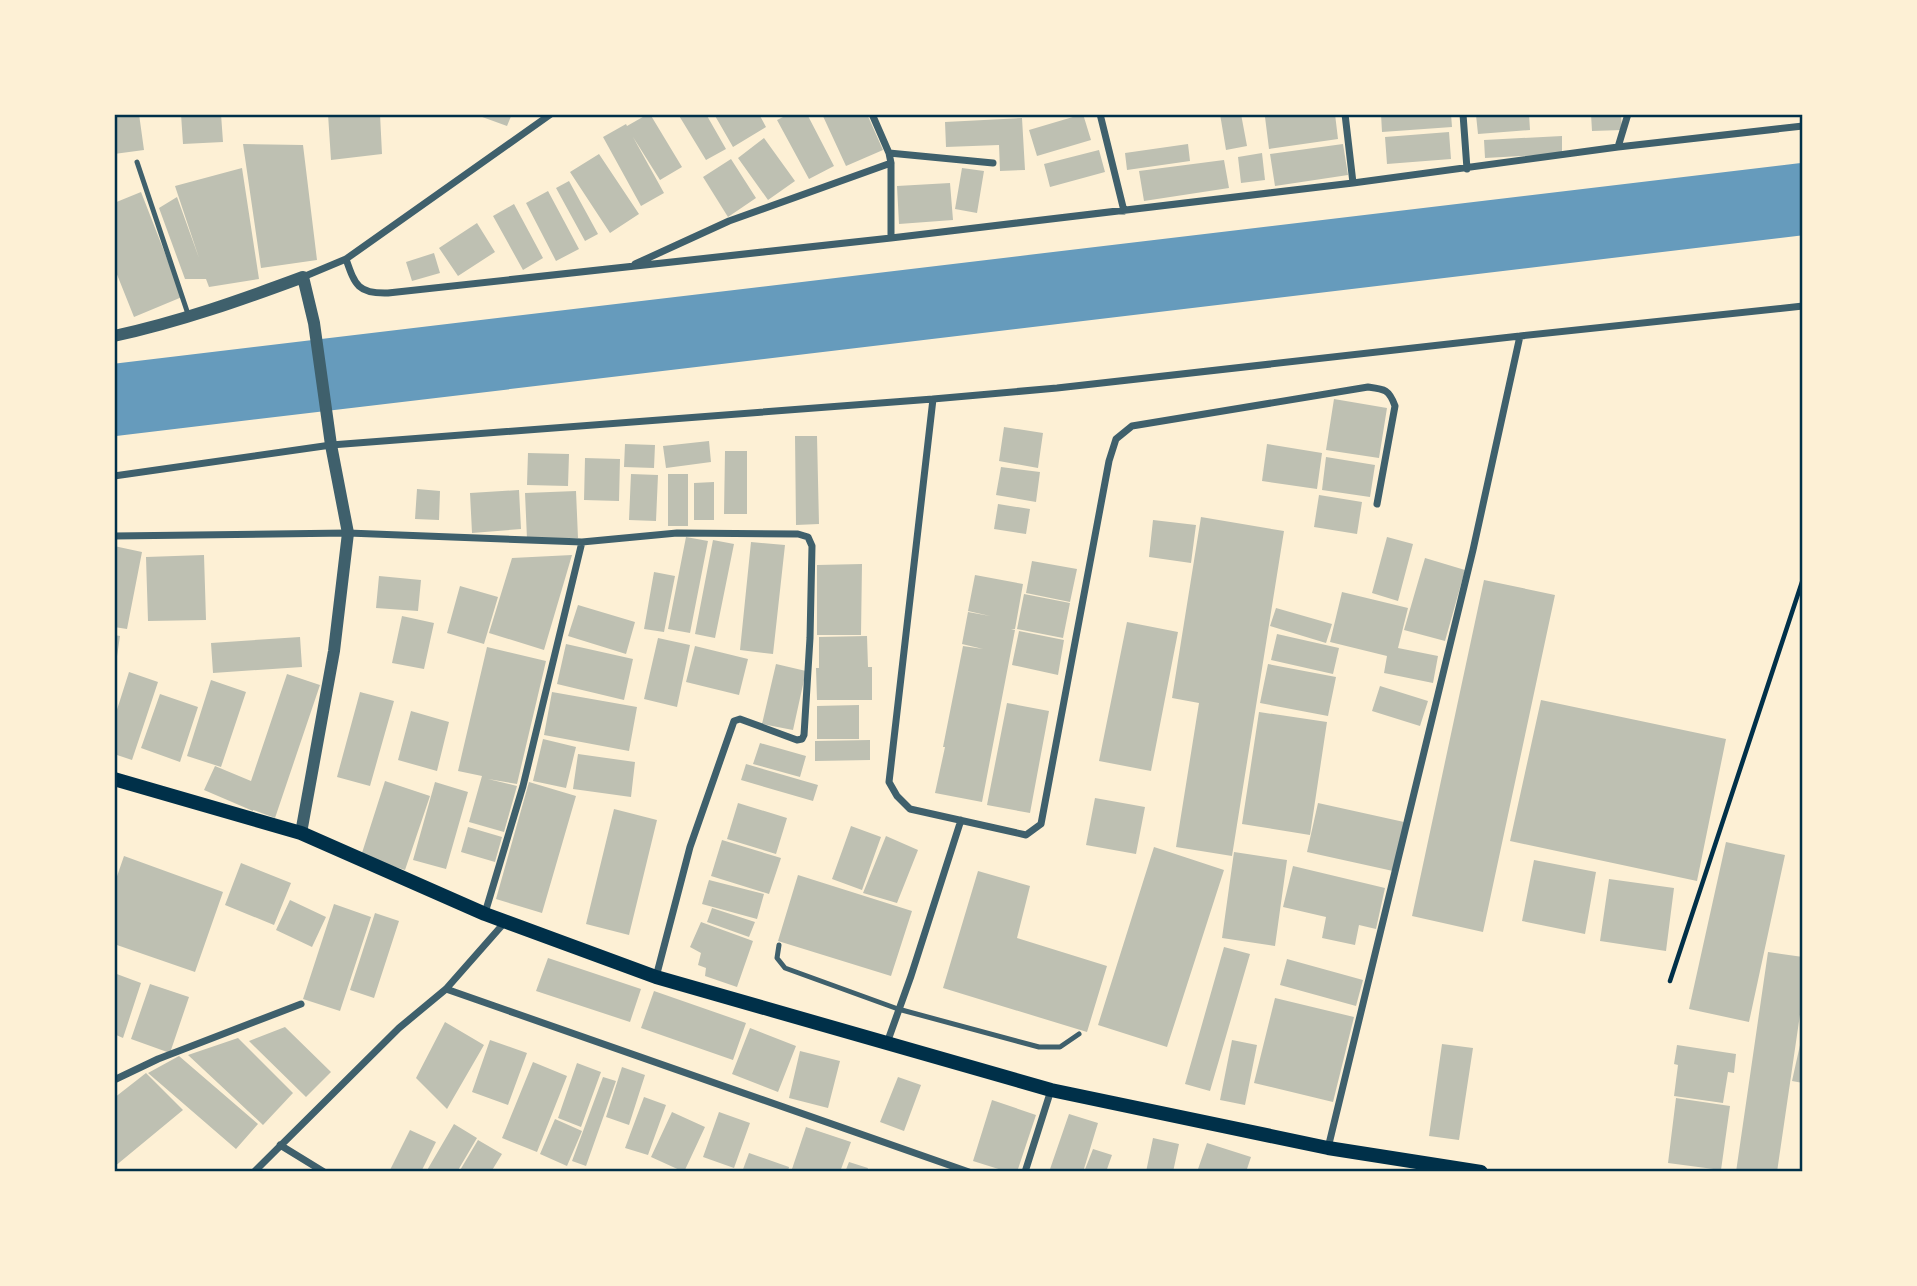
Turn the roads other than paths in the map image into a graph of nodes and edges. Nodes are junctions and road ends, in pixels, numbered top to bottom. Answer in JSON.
{"nodes":[{"id":1,"x":551,"y":114,"type":"edge"},
{"id":2,"x":872,"y":114,"type":"edge"},
{"id":3,"x":1100,"y":114,"type":"edge"},
{"id":4,"x":1345,"y":114,"type":"edge"},
{"id":5,"x":1463,"y":114,"type":"edge"},
{"id":6,"x":1628,"y":114,"type":"edge"},
{"id":7,"x":1803,"y":126,"type":"edge"},
{"id":8,"x":1618,"y":147,"type":"junction"},
{"id":9,"x":889,"y":153,"type":"junction"},
{"id":10,"x":138,"y":162,"type":"dead end"},
{"id":11,"x":891,"y":163,"type":"junction"},
{"id":12,"x":993,"y":163,"type":"dead end"},
{"id":13,"x":1467,"y":169,"type":"junction"},
{"id":14,"x":1353,"y":183,"type":"junction"},
{"id":15,"x":1124,"y":211,"type":"junction"},
{"id":16,"x":891,"y":238,"type":"junction"},
{"id":17,"x":346,"y":259,"type":"junction"},
{"id":18,"x":627,"y":268,"type":"junction"},
{"id":19,"x":303,"y":277,"type":"junction"},
{"id":20,"x":1803,"y":306,"type":"edge"},
{"id":21,"x":189,"y":317,"type":"junction"},
{"id":22,"x":114,"y":336,"type":"edge"},
{"id":23,"x":1520,"y":336,"type":"junction"},
{"id":24,"x":933,"y":399,"type":"junction"},
{"id":25,"x":331,"y":445,"type":"junction"},
{"id":26,"x":114,"y":476,"type":"edge"},
{"id":27,"x":1377,"y":505,"type":"dead end"},
{"id":28,"x":348,"y":533,"type":"junction"},
{"id":29,"x":114,"y":536,"type":"edge"},
{"id":30,"x":582,"y":542,"type":"junction"},
{"id":31,"x":114,"y":779,"type":"edge"},
{"id":32,"x":961,"y":820,"type":"junction"},
{"id":33,"x":301,"y":833,"type":"junction"},
{"id":34,"x":485,"y":914,"type":"junction"},
{"id":35,"x":505,"y":921,"type":"junction"},
{"id":36,"x":779,"y":945,"type":"dead end"},
{"id":37,"x":656,"y":977,"type":"junction"},
{"id":38,"x":446,"y":989,"type":"junction"},
{"id":39,"x":301,"y":1004,"type":"dead end"},
{"id":40,"x":898,"y":1010,"type":"junction"},
{"id":41,"x":1079,"y":1034,"type":"dead end"},
{"id":42,"x":887,"y":1043,"type":"junction"},
{"id":43,"x":114,"y":1080,"type":"edge"},
{"id":44,"x":1051,"y":1090,"type":"junction"},
{"id":45,"x":280,"y":1145,"type":"junction"},
{"id":46,"x":1328,"y":1147,"type":"junction"},
{"id":47,"x":254,"y":1172,"type":"edge"},
{"id":48,"x":324,"y":1172,"type":"edge"},
{"id":49,"x":969,"y":1172,"type":"edge"},
{"id":50,"x":1025,"y":1172,"type":"edge"},
{"id":51,"x":1481,"y":1172,"type":"edge"}],
"edges":[{"from":1,"to":17,"type":"street"},
{"from":2,"to":9,"type":"street"},
{"from":3,"to":15,"type":"street"},
{"from":4,"to":14,"type":"street"},
{"from":5,"to":13,"type":"street"},
{"from":6,"to":8,"type":"street"},
{"from":7,"to":8,"type":"street"},
{"from":8,"to":13,"type":"street"},
{"from":9,"to":11,"type":"street"},
{"from":9,"to":12,"type":"street"},
{"from":10,"to":21,"type":"lane"},
{"from":11,"to":16,"type":"street"},
{"from":11,"to":18,"type":"street"},
{"from":13,"to":14,"type":"street"},
{"from":14,"to":15,"type":"street"},
{"from":15,"to":16,"type":"street"},
{"from":16,"to":18,"type":"street"},
{"from":17,"to":18,"type":"street"},
{"from":17,"to":19,"type":"street"},
{"from":19,"to":21,"type":"street"},
{"from":19,"to":25,"type":"street"},
{"from":20,"to":23,"type":"street"},
{"from":21,"to":22,"type":"street"},
{"from":23,"to":24,"type":"street"},
{"from":23,"to":46,"type":"street"},
{"from":24,"to":25,"type":"street"},
{"from":24,"to":32,"type":"street"},
{"from":25,"to":26,"type":"street"},
{"from":25,"to":28,"type":"street"},
{"from":27,"to":32,"type":"street"},
{"from":28,"to":29,"type":"street"},
{"from":28,"to":30,"type":"street"},
{"from":28,"to":33,"type":"street"},
{"from":30,"to":34,"type":"street"},
{"from":30,"to":37,"type":"street"},
{"from":31,"to":33,"type":"main road"},
{"from":32,"to":40,"type":"street"},
{"from":33,"to":34,"type":"main road"},
{"from":34,"to":35,"type":"main road"},
{"from":35,"to":37,"type":"main road"},
{"from":35,"to":38,"type":"street"},
{"from":36,"to":40,"type":"lane"},
{"from":37,"to":42,"type":"main road"},
{"from":38,"to":45,"type":"street"},
{"from":38,"to":49,"type":"street"},
{"from":39,"to":43,"type":"street"},
{"from":40,"to":41,"type":"lane"},
{"from":40,"to":42,"type":"street"},
{"from":42,"to":44,"type":"main road"},
{"from":44,"to":46,"type":"main road"},
{"from":44,"to":50,"type":"street"},
{"from":45,"to":47,"type":"street"},
{"from":45,"to":48,"type":"street"},
{"from":46,"to":51,"type":"main road"}]}
